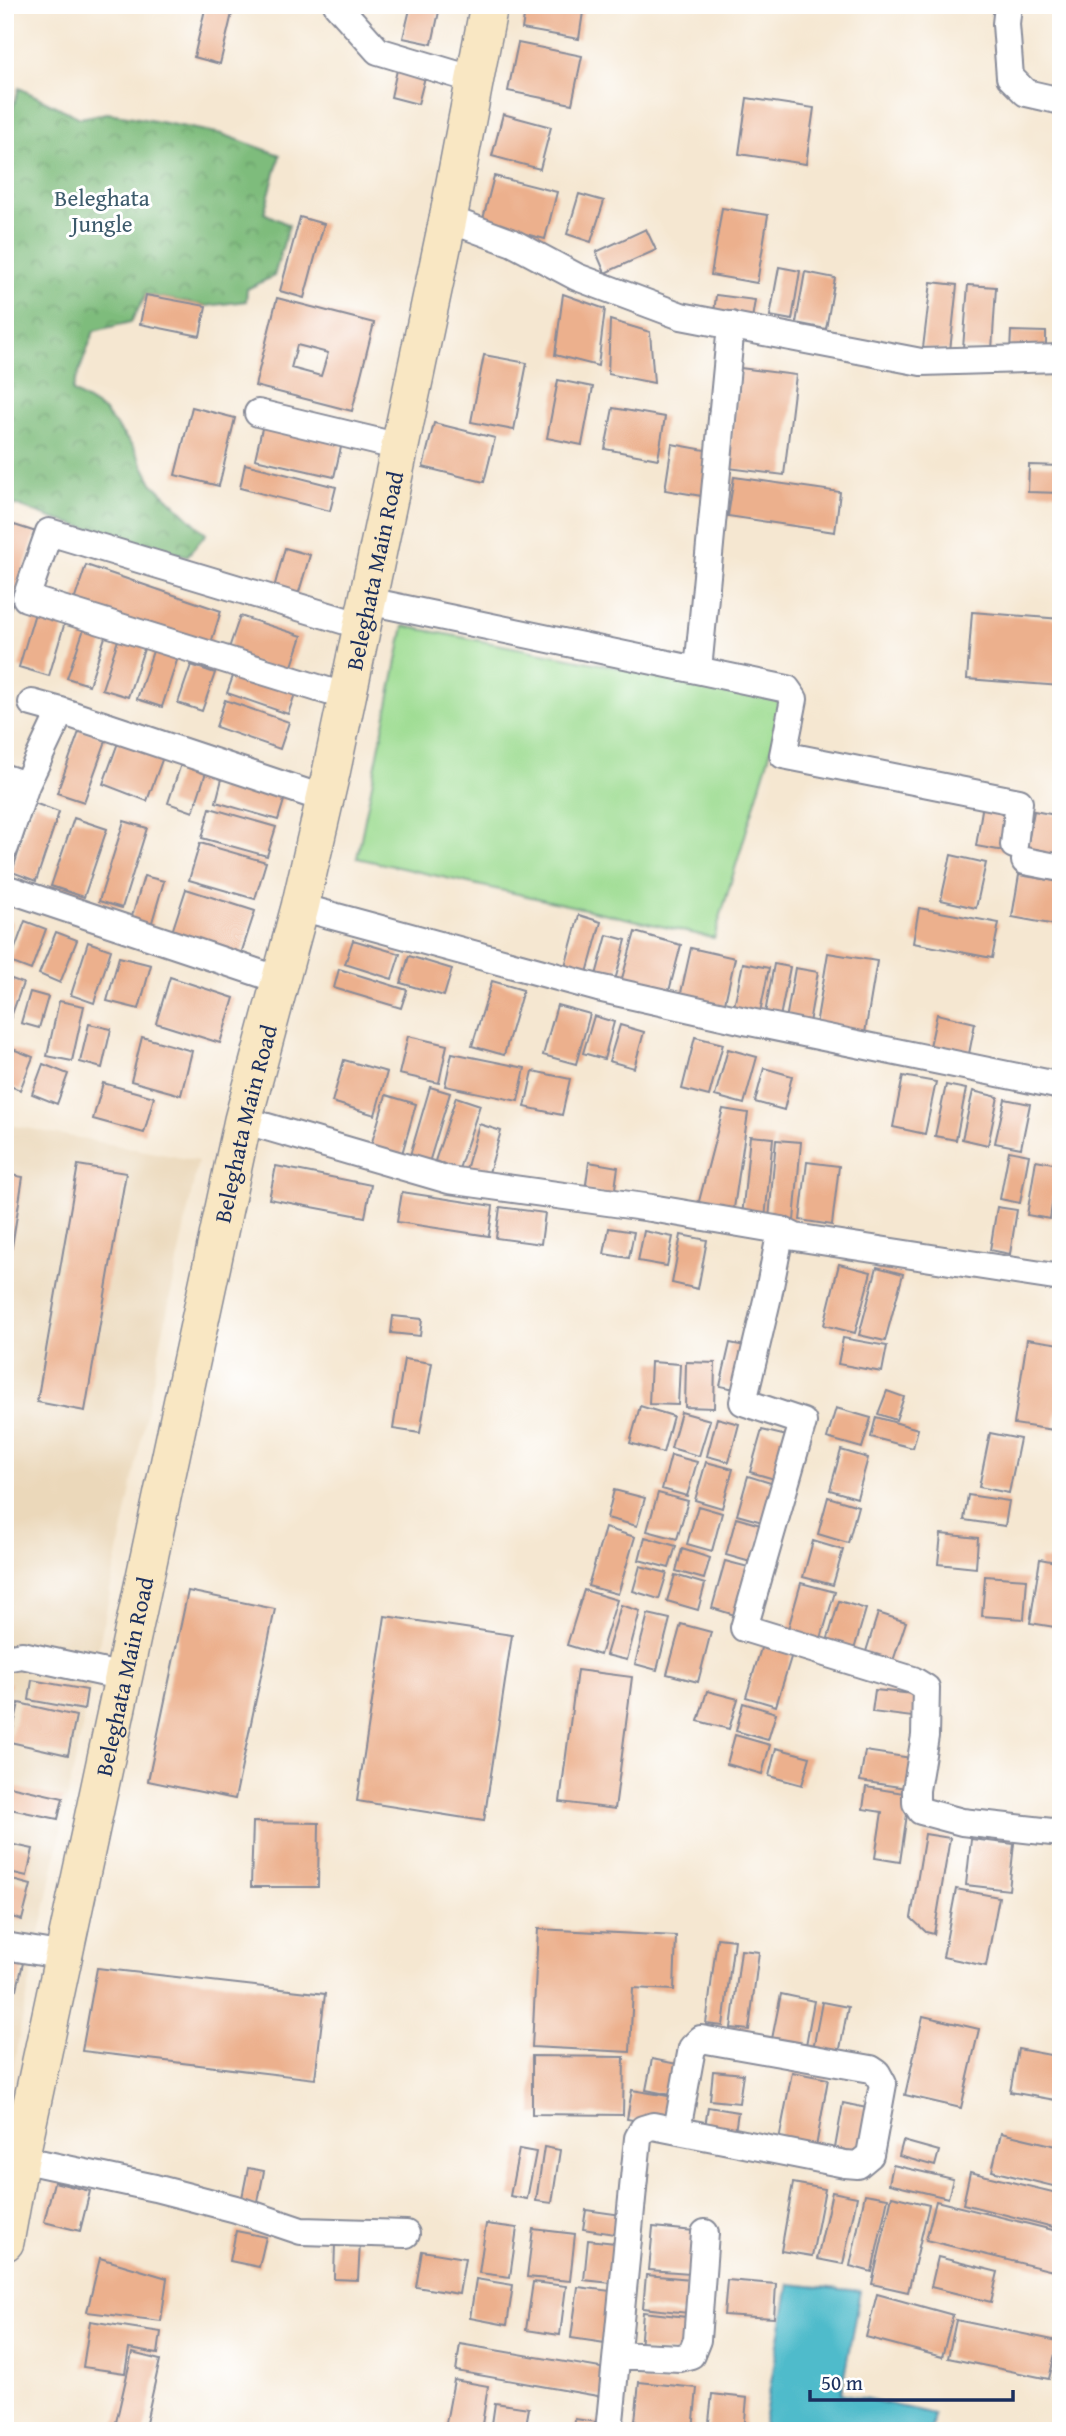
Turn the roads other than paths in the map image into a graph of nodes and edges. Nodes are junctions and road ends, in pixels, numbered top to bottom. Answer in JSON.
{"nodes":[{"id":1,"x":337,"y":5,"type":"edge"},
{"id":2,"x":489,"y":5,"type":"edge"},
{"id":3,"x":1007,"y":5,"type":"edge"},
{"id":4,"x":475,"y":80,"type":"junction"},
{"id":5,"x":1061,"y":101,"type":"edge"},
{"id":6,"x":448,"y":219,"type":"junction"},
{"id":7,"x":731,"y":326,"type":"junction"},
{"id":8,"x":1061,"y":358,"type":"edge"},
{"id":9,"x":258,"y":413,"type":"dead end"},
{"id":10,"x":400,"y":447,"type":"junction"},
{"id":11,"x":365,"y":613,"type":"junction"},
{"id":12,"x":698,"y":670,"type":"junction"},
{"id":13,"x":347,"y":697,"type":"junction"},
{"id":14,"x":32,"y":703,"type":"dead end"},
{"id":15,"x":61,"y":711,"type":"junction"},
{"id":16,"x":15,"y":781,"type":"edge"},
{"id":17,"x":326,"y":799,"type":"junction"},
{"id":18,"x":5,"y":847,"type":"edge"},
{"id":19,"x":1061,"y":868,"type":"edge"},
{"id":20,"x":5,"y":888,"type":"edge"},
{"id":21,"x":300,"y":907,"type":"junction"},
{"id":22,"x":280,"y":980,"type":"junction"},
{"id":23,"x":1061,"y":1086,"type":"edge"},
{"id":24,"x":243,"y":1120,"type":"junction"},
{"id":25,"x":781,"y":1230,"type":"junction"},
{"id":26,"x":1061,"y":1278,"type":"edge"},
{"id":27,"x":5,"y":1658,"type":"edge"},
{"id":28,"x":124,"y":1677,"type":"junction"},
{"id":29,"x":1061,"y":1833,"type":"edge"},
{"id":30,"x":5,"y":1946,"type":"edge"},
{"id":31,"x":65,"y":1956,"type":"junction"},
{"id":32,"x":677,"y":2130,"type":"junction"},
{"id":33,"x":20,"y":2159,"type":"junction"},
{"id":34,"x":705,"y":2233,"type":"dead end"},
{"id":35,"x":406,"y":2234,"type":"dead end"},
{"id":36,"x":5,"y":2242,"type":"edge"},
{"id":37,"x":617,"y":2355,"type":"junction"},
{"id":38,"x":609,"y":2431,"type":"edge"}],
"edges":[{"from":1,"to":4,"type":"street"},
{"from":2,"to":4,"type":"main road","name":"Beleghata Main Road"},
{"from":3,"to":5,"type":"street"},
{"from":4,"to":6,"type":"main road","name":"Beleghata Main Road"},
{"from":6,"to":7,"type":"street"},
{"from":6,"to":10,"type":"main road","name":"Beleghata Main Road"},
{"from":7,"to":8,"type":"street"},
{"from":7,"to":12,"type":"street"},
{"from":9,"to":10,"type":"street"},
{"from":10,"to":11,"type":"main road","name":"Beleghata Main Road"},
{"from":11,"to":12,"type":"street"},
{"from":11,"to":13,"type":"main road","name":"Beleghata Main Road"},
{"from":11,"to":13,"type":"street"},
{"from":12,"to":19,"type":"street"},
{"from":13,"to":17,"type":"main road","name":"Beleghata Main Road"},
{"from":14,"to":15,"type":"street"},
{"from":15,"to":16,"type":"street"},
{"from":15,"to":17,"type":"street"},
{"from":16,"to":18,"type":"street"},
{"from":17,"to":21,"type":"main road","name":"Beleghata Main Road"},
{"from":20,"to":22,"type":"street"},
{"from":21,"to":22,"type":"main road","name":"Beleghata Main Road"},
{"from":21,"to":23,"type":"street"},
{"from":22,"to":24,"type":"main road","name":"Beleghata Main Road"},
{"from":24,"to":25,"type":"street"},
{"from":24,"to":28,"type":"main road","name":"Beleghata Main Road"},
{"from":25,"to":26,"type":"street"},
{"from":25,"to":29,"type":"street"},
{"from":27,"to":28,"type":"street"},
{"from":28,"to":31,"type":"main road","name":"Beleghata Main Road"},
{"from":30,"to":31,"type":"street"},
{"from":31,"to":33,"type":"main road","name":"Beleghata Main Road"},
{"from":32,"to":32,"type":"street"},
{"from":32,"to":37,"type":"street"},
{"from":33,"to":35,"type":"street"},
{"from":33,"to":36,"type":"main road","name":"Beleghata Main Road"},
{"from":34,"to":37,"type":"street"},
{"from":37,"to":38,"type":"street"}]}
